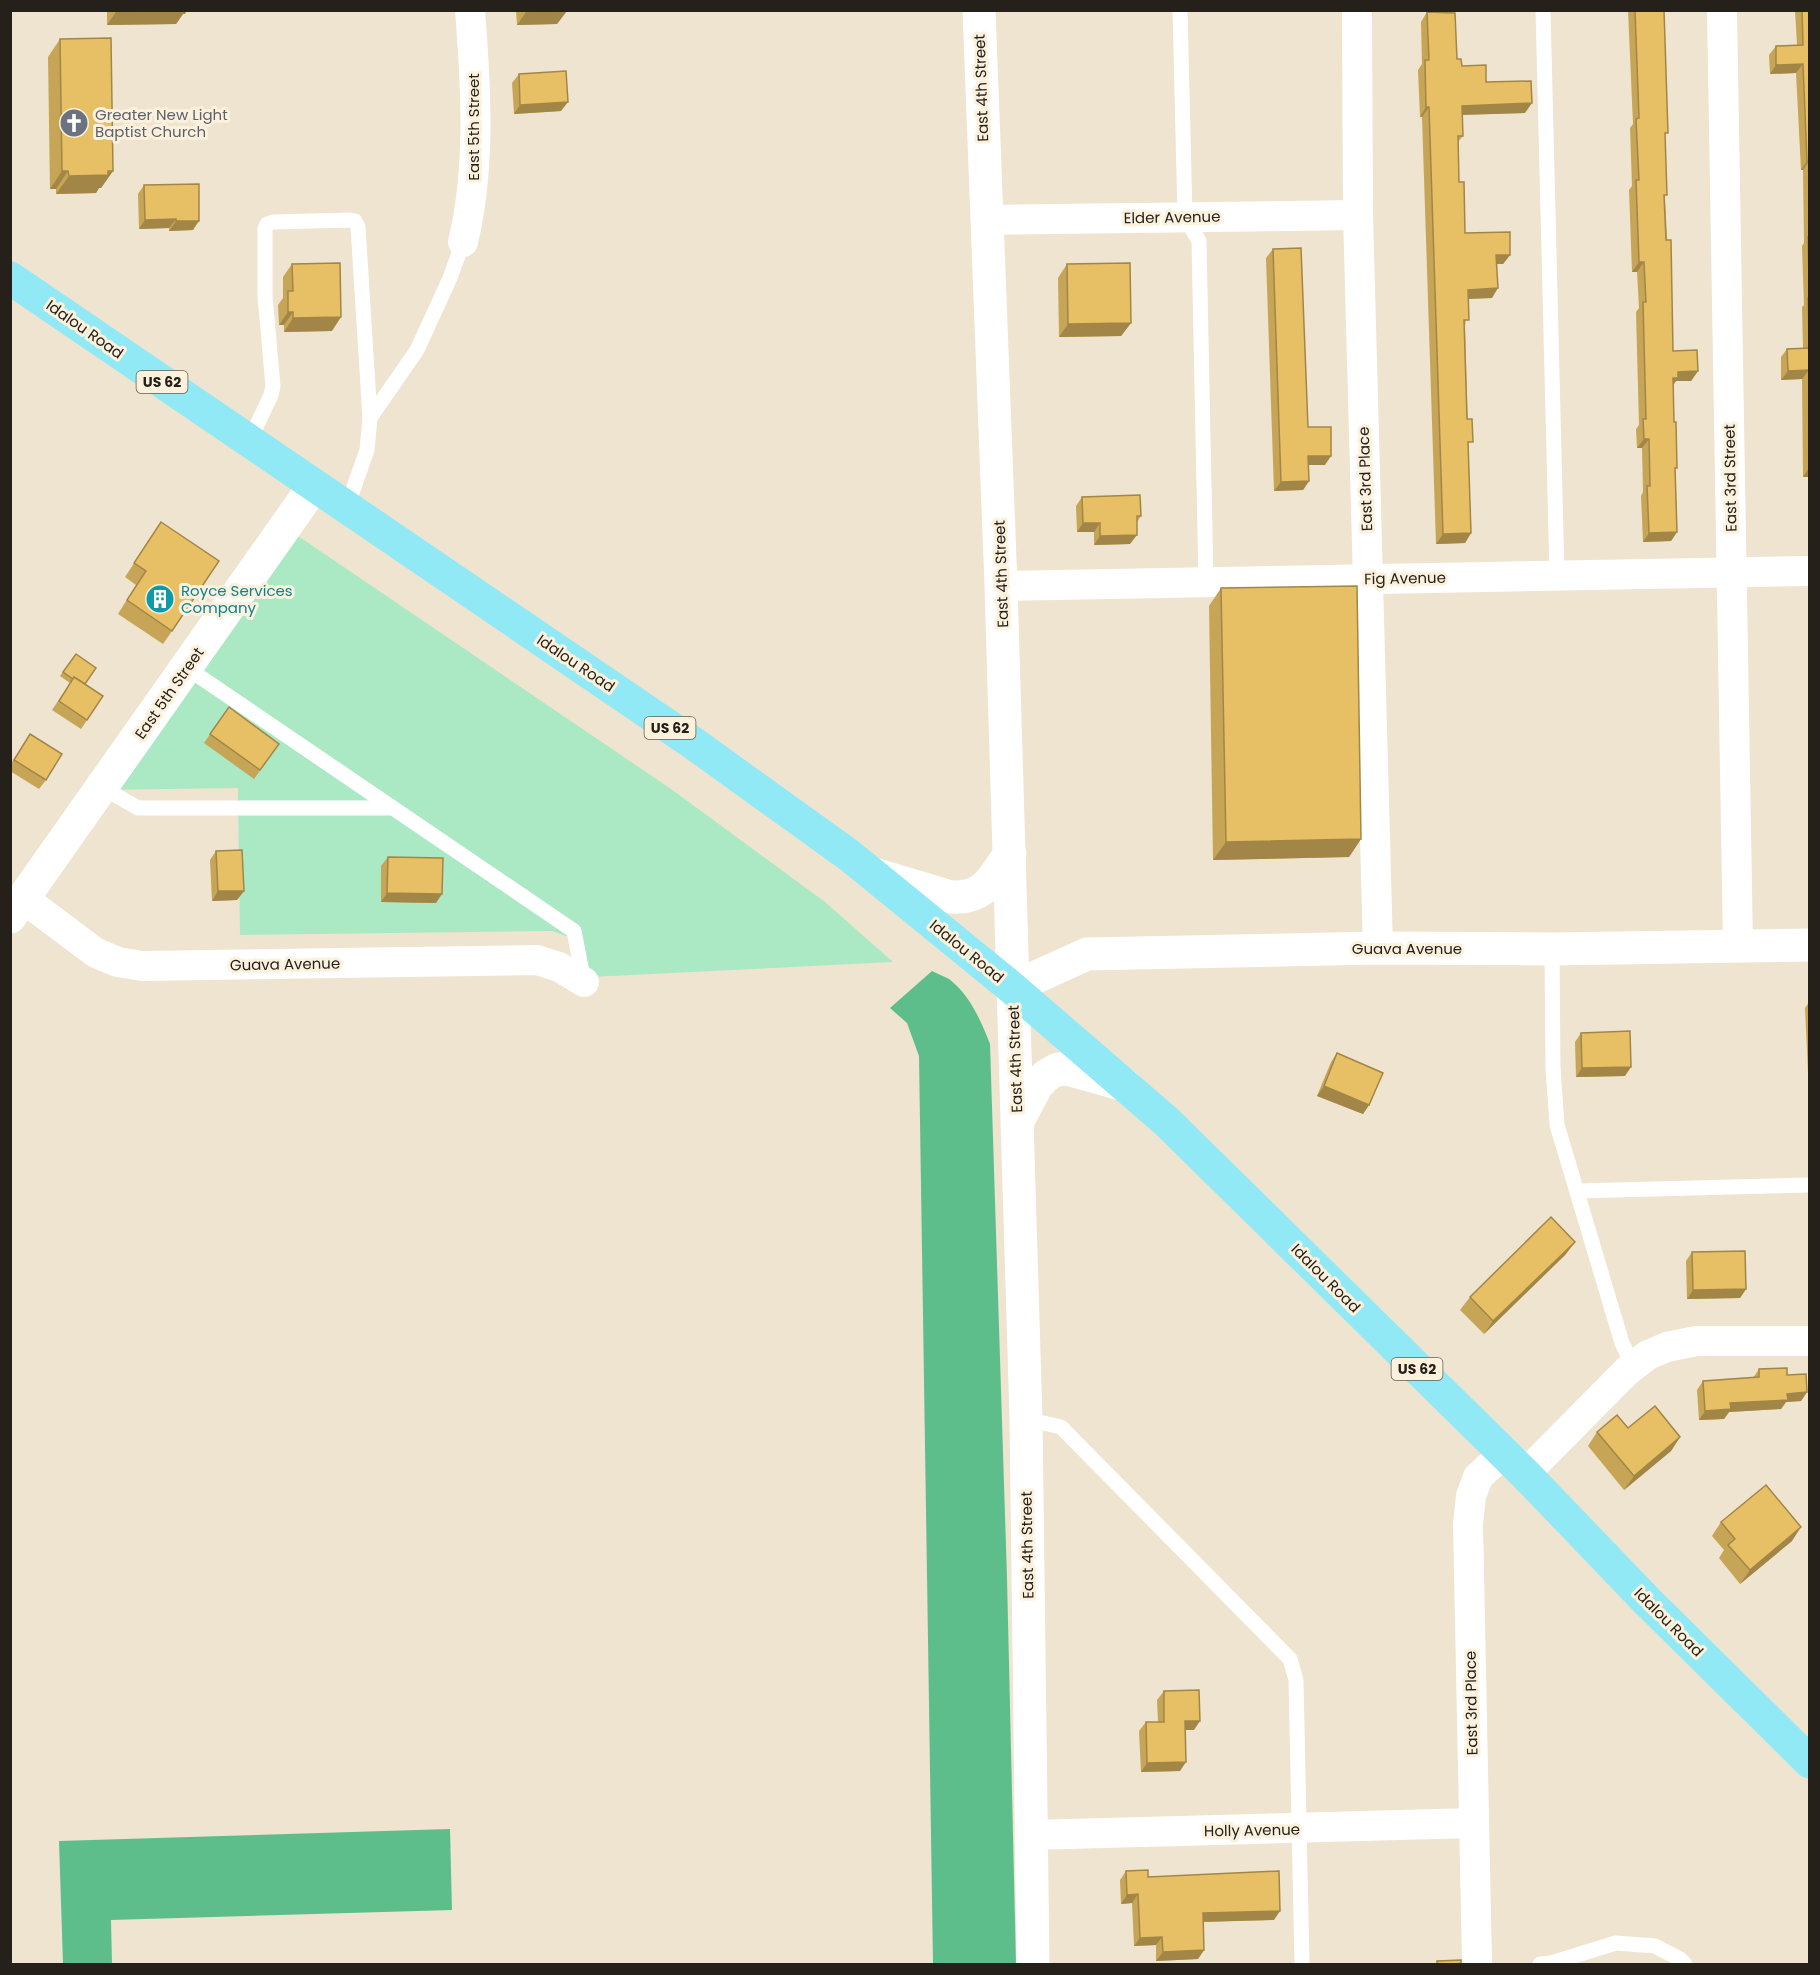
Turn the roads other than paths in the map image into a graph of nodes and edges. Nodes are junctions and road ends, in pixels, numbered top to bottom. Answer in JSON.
{"nodes":[{"id":1,"x":470,"y":10,"type":"edge"},
{"id":2,"x":979,"y":10,"type":"edge"},
{"id":3,"x":1180,"y":10,"type":"edge"},
{"id":4,"x":1357,"y":10,"type":"edge"},
{"id":5,"x":1543,"y":10,"type":"edge"},
{"id":6,"x":1722,"y":10,"type":"edge"},
{"id":7,"x":1358,"y":214,"type":"junction"},
{"id":8,"x":1185,"y":217,"type":"junction"},
{"id":9,"x":986,"y":220,"type":"junction"},
{"id":10,"x":463,"y":242,"type":"joint"},
{"id":11,"x":10,"y":278,"type":"edge"},
{"id":12,"x":370,"y":418,"type":"junction"},
{"id":13,"x":249,"y":442,"type":"junction"},
{"id":14,"x":314,"y":486,"type":"junction"},
{"id":15,"x":347,"y":507,"type":"junction"},
{"id":16,"x":1809,"y":572,"type":"edge"},
{"id":17,"x":1731,"y":573,"type":"junction"},
{"id":18,"x":1557,"y":575,"type":"junction"},
{"id":19,"x":1368,"y":578,"type":"junction"},
{"id":20,"x":1206,"y":582,"type":"junction"},
{"id":21,"x":1001,"y":586,"type":"junction"},
{"id":22,"x":187,"y":668,"type":"junction"},
{"id":23,"x":103,"y":788,"type":"junction"},
{"id":24,"x":393,"y":808,"type":"junction"},
{"id":25,"x":1010,"y":853,"type":"junction"},
{"id":26,"x":871,"y":873,"type":"junction"},
{"id":27,"x":17,"y":908,"type":"edge"},
{"id":28,"x":1809,"y":945,"type":"edge"},
{"id":29,"x":1738,"y":946,"type":"junction"},
{"id":30,"x":1378,"y":948,"type":"junction"},
{"id":31,"x":1552,"y":949,"type":"junction"},
{"id":32,"x":584,"y":982,"type":"joint"},
{"id":33,"x":1012,"y":988,"type":"junction"},
{"id":34,"x":1125,"y":1085,"type":"junction"},
{"id":35,"x":1018,"y":1123,"type":"junction"},
{"id":36,"x":1809,"y":1185,"type":"edge"},
{"id":37,"x":1578,"y":1191,"type":"junction"},
{"id":38,"x":1809,"y":1341,"type":"edge"},
{"id":39,"x":1633,"y":1366,"type":"junction"},
{"id":40,"x":1026,"y":1419,"type":"junction"},
{"id":41,"x":1514,"y":1464,"type":"junction"},
{"id":42,"x":1809,"y":1762,"type":"edge"},
{"id":43,"x":1474,"y":1823,"type":"junction"},
{"id":44,"x":1299,"y":1828,"type":"junction"},
{"id":45,"x":1030,"y":1834,"type":"junction"},
{"id":46,"x":1033,"y":1965,"type":"edge"},
{"id":47,"x":1302,"y":1965,"type":"edge"},
{"id":48,"x":1477,"y":1965,"type":"edge"},
{"id":49,"x":1540,"y":1965,"type":"edge"},
{"id":50,"x":1685,"y":1965,"type":"edge"}],
"edges":[{"from":1,"to":10,"type":"street","name":"East 5th Street"},
{"from":2,"to":9,"type":"street","name":"East 4th Street"},
{"from":3,"to":8,"type":"lane"},
{"from":4,"to":7,"type":"street","name":"East 3rd Place"},
{"from":5,"to":18,"type":"lane"},
{"from":6,"to":17,"type":"street","name":"East 3rd Street"},
{"from":7,"to":8,"type":"street","name":"Elder Avenue"},
{"from":7,"to":19,"type":"street","name":"East 3rd Place"},
{"from":8,"to":9,"type":"street","name":"Elder Avenue"},
{"from":8,"to":20,"type":"lane"},
{"from":9,"to":21,"type":"street","name":"East 4th Street"},
{"from":10,"to":12,"type":"lane"},
{"from":11,"to":13,"type":"main road","name":"Idalou Road","number":"US 62"},
{"from":12,"to":13,"type":"lane"},
{"from":12,"to":15,"type":"lane"},
{"from":13,"to":14,"type":"main road","name":"Idalou Road","number":"US 62"},
{"from":14,"to":15,"type":"main road","name":"Idalou Road","number":"US 62"},
{"from":14,"to":22,"type":"street","name":"East 5th Street"},
{"from":15,"to":26,"type":"main road","name":"Idalou Road","number":"US 62"},
{"from":16,"to":17,"type":"street","name":"Fig Avenue"},
{"from":17,"to":18,"type":"street","name":"Fig Avenue"},
{"from":17,"to":29,"type":"street","name":"East 3rd Street"},
{"from":18,"to":19,"type":"street","name":"Fig Avenue"},
{"from":19,"to":20,"type":"street","name":"Fig Avenue"},
{"from":19,"to":30,"type":"street","name":"East 3rd Place"},
{"from":20,"to":21,"type":"street","name":"Fig Avenue"},
{"from":21,"to":25,"type":"street","name":"East 4th Street"},
{"from":22,"to":23,"type":"street","name":"East 5th Street"},
{"from":22,"to":24,"type":"lane"},
{"from":23,"to":24,"type":"lane"},
{"from":23,"to":27,"type":"street","name":"East 5th Street"},
{"from":24,"to":32,"type":"lane"},
{"from":25,"to":26,"type":"street"},
{"from":25,"to":33,"type":"street","name":"East 4th Street"},
{"from":26,"to":33,"type":"main road","name":"Idalou Road","number":"US 62"},
{"from":27,"to":32,"type":"street","name":"Guava Avenue"},
{"from":28,"to":29,"type":"street","name":"Guava Avenue"},
{"from":29,"to":31,"type":"street","name":"Guava Avenue"},
{"from":30,"to":31,"type":"street","name":"Guava Avenue"},
{"from":30,"to":33,"type":"street","name":"Guava Avenue"},
{"from":31,"to":37,"type":"lane"},
{"from":33,"to":34,"type":"main road","name":"Idalou Road","number":"US 62"},
{"from":33,"to":35,"type":"street","name":"East 4th Street"},
{"from":34,"to":35,"type":"street"},
{"from":34,"to":41,"type":"main road","name":"Idalou Road","number":"US 62"},
{"from":35,"to":40,"type":"street","name":"East 4th Street"},
{"from":36,"to":37,"type":"lane"},
{"from":37,"to":39,"type":"lane"},
{"from":38,"to":39,"type":"street","name":"East 3rd Place"},
{"from":39,"to":41,"type":"street","name":"East 3rd Place"},
{"from":40,"to":44,"type":"lane"},
{"from":40,"to":45,"type":"street","name":"East 4th Street"},
{"from":41,"to":42,"type":"main road","name":"Idalou Road","number":"US 62"},
{"from":41,"to":43,"type":"street","name":"East 3rd Place"},
{"from":43,"to":44,"type":"street","name":"Holly Avenue"},
{"from":43,"to":48,"type":"street","name":"East 3rd Place"},
{"from":44,"to":45,"type":"street","name":"Holly Avenue"},
{"from":44,"to":47,"type":"lane"},
{"from":45,"to":46,"type":"street","name":"East 4th Street"},
{"from":49,"to":50,"type":"lane"}]}
